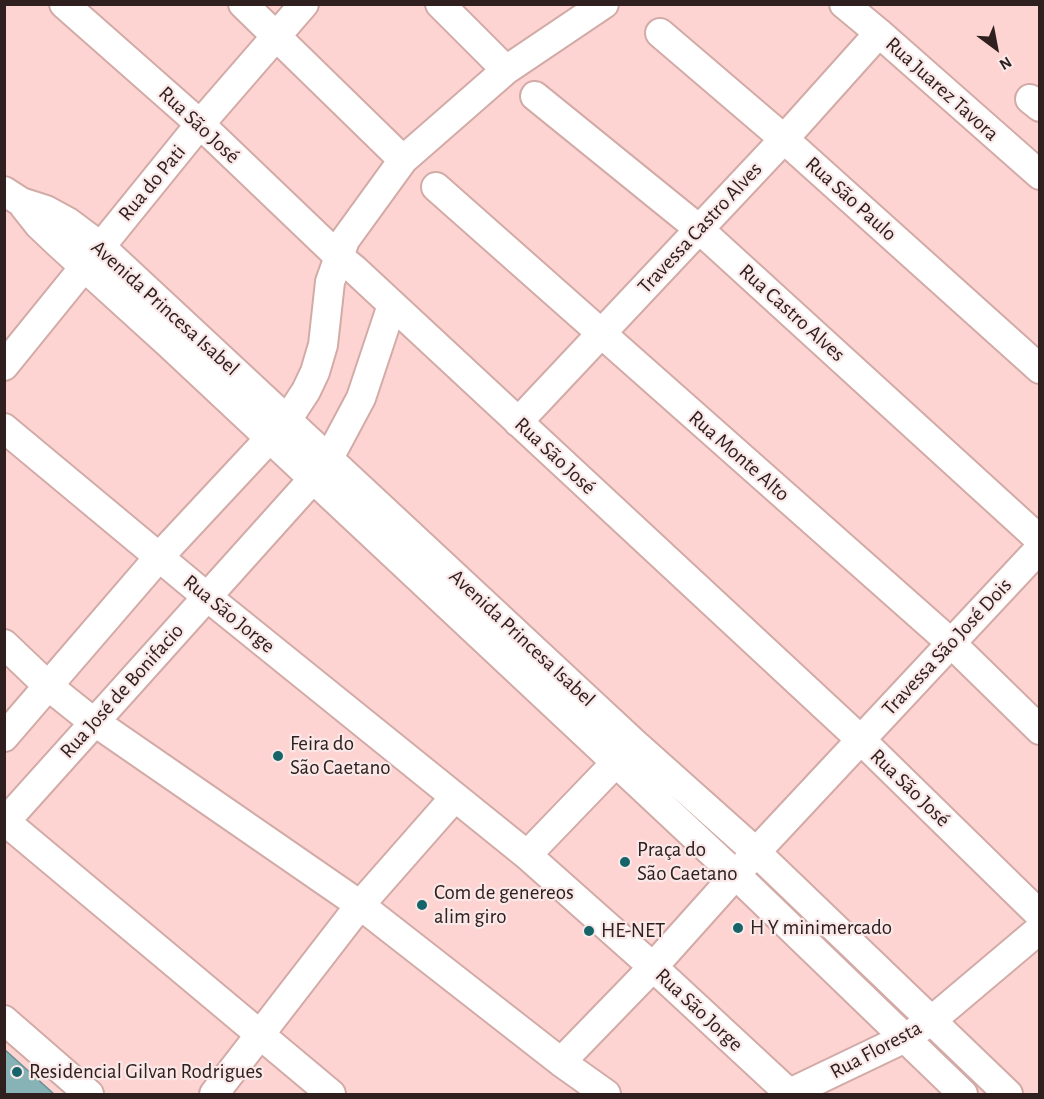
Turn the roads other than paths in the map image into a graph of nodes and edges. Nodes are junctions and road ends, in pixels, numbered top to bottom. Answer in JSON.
{"nodes":[{"id":1,"x":64,"y":4,"type":"edge"},
{"id":2,"x":243,"y":4,"type":"edge"},
{"id":3,"x":304,"y":4,"type":"edge"},
{"id":4,"x":440,"y":4,"type":"edge"},
{"id":5,"x":604,"y":4,"type":"edge"},
{"id":6,"x":844,"y":4,"type":"edge"},
{"id":7,"x":660,"y":33,"type":"dead end"},
{"id":8,"x":879,"y":33,"type":"junction"},
{"id":9,"x":278,"y":37,"type":"junction"},
{"id":10,"x":506,"y":70,"type":"junction"},
{"id":11,"x":535,"y":96,"type":"dead end"},
{"id":12,"x":200,"y":124,"type":"junction"},
{"id":13,"x":784,"y":139,"type":"junction"},
{"id":14,"x":403,"y":160,"type":"junction"},
{"id":15,"x":1040,"y":175,"type":"edge"},
{"id":16,"x":436,"y":187,"type":"dead end"},
{"id":17,"x":13,"y":197,"type":"edge"},
{"id":18,"x":699,"y":229,"type":"junction"},
{"id":19,"x":92,"y":256,"type":"junction"},
{"id":20,"x":345,"y":262,"type":"junction"},
{"id":21,"x":392,"y":305,"type":"junction"},
{"id":22,"x":601,"y":334,"type":"junction"},
{"id":23,"x":4,"y":366,"type":"edge"},
{"id":24,"x":1040,"y":369,"type":"edge"},
{"id":25,"x":518,"y":422,"type":"junction"},
{"id":26,"x":4,"y":428,"type":"edge"},
{"id":27,"x":298,"y":449,"type":"junction"},
{"id":28,"x":1040,"y":540,"type":"edge"},
{"id":29,"x":1040,"y":548,"type":"edge"},
{"id":30,"x":163,"y":561,"type":"junction"},
{"id":31,"x":201,"y":591,"type":"junction"},
{"id":32,"x":950,"y":642,"type":"junction"},
{"id":33,"x":4,"y":644,"type":"edge"},
{"id":34,"x":53,"y":691,"type":"junction"},
{"id":35,"x":88,"y":717,"type":"junction"},
{"id":36,"x":1040,"y":730,"type":"edge"},
{"id":37,"x":4,"y":737,"type":"edge"},
{"id":38,"x":861,"y":740,"type":"junction"},
{"id":39,"x":625,"y":753,"type":"junction"},
{"id":40,"x":454,"y":798,"type":"junction"},
{"id":41,"x":5,"y":823,"type":"edge"},
{"id":42,"x":756,"y":852,"type":"junction"},
{"id":43,"x":527,"y":855,"type":"junction"},
{"id":44,"x":735,"y":874,"type":"junction"},
{"id":45,"x":360,"y":905,"type":"junction"},
{"id":46,"x":1040,"y":915,"type":"edge"},
{"id":47,"x":1040,"y":929,"type":"edge"},
{"id":48,"x":653,"y":967,"type":"junction"},
{"id":49,"x":4,"y":1020,"type":"edge"},
{"id":50,"x":931,"y":1021,"type":"junction"},
{"id":51,"x":260,"y":1035,"type":"junction"},
{"id":52,"x":905,"y":1038,"type":"junction"},
{"id":53,"x":561,"y":1062,"type":"junction"},
{"id":54,"x":789,"y":1094,"type":"edge"},
{"id":55,"x":89,"y":1095,"type":"edge"},
{"id":56,"x":214,"y":1095,"type":"edge"},
{"id":57,"x":331,"y":1095,"type":"edge"},
{"id":58,"x":606,"y":1095,"type":"edge"},
{"id":59,"x":963,"y":1095,"type":"edge"},
{"id":60,"x":1008,"y":1095,"type":"edge"}],
"edges":[{"from":1,"to":12,"type":"street","name":"Rua São José"},
{"from":2,"to":9,"type":"street"},
{"from":3,"to":9,"type":"street","name":"Rua do Pati"},
{"from":4,"to":10,"type":"street"},
{"from":5,"to":10,"type":"street","name":"Rua José de Bonifacio"},
{"from":6,"to":8,"type":"street","name":"Rua Juarez Tavora"},
{"from":7,"to":13,"type":"street","name":"Rua São Paulo"},
{"from":8,"to":13,"type":"street","name":"Travessa Castro Alves"},
{"from":8,"to":15,"type":"street","name":"Rua Juarez Tavora"},
{"from":9,"to":12,"type":"street","name":"Rua do Pati"},
{"from":9,"to":14,"type":"street"},
{"from":10,"to":14,"type":"street","name":"Rua José de Bonifacio"},
{"from":11,"to":18,"type":"street","name":"Rua Castro Alves"},
{"from":12,"to":19,"type":"street","name":"Rua do Pati"},
{"from":12,"to":20,"type":"street","name":"Rua São José"},
{"from":13,"to":18,"type":"street","name":"Travessa Castro Alves"},
{"from":13,"to":24,"type":"street","name":"Rua São Paulo"},
{"from":14,"to":20,"type":"street","name":"Rua José de Bonifacio"},
{"from":16,"to":22,"type":"street","name":"Rua Monte Alto"},
{"from":17,"to":19,"type":"street","name":"Avenida Princesa Isabel"},
{"from":18,"to":22,"type":"street","name":"Travessa Castro Alves"},
{"from":18,"to":28,"type":"street","name":"Rua Castro Alves"},
{"from":19,"to":23,"type":"street","name":"Rua do Pati"},
{"from":19,"to":27,"type":"street","name":"Avenida Princesa Isabel"},
{"from":20,"to":21,"type":"street","name":"Rua São José"},
{"from":20,"to":27,"type":"street","name":"Rua José de Bonifacio"},
{"from":21,"to":25,"type":"street","name":"Rua São José"},
{"from":21,"to":27,"type":"street"},
{"from":22,"to":25,"type":"street","name":"Travessa Castro Alves"},
{"from":22,"to":32,"type":"street","name":"Rua Monte Alto"},
{"from":25,"to":38,"type":"street","name":"Rua São José"},
{"from":26,"to":30,"type":"street","name":"Rua São Jorge"},
{"from":27,"to":30,"type":"street"},
{"from":27,"to":31,"type":"street","name":"Rua José de Bonifacio"},
{"from":27,"to":39,"type":"street","name":"Avenida Princesa Isabel"},
{"from":29,"to":32,"type":"street","name":"Travessa São José Dois"},
{"from":30,"to":31,"type":"street","name":"Rua São Jorge"},
{"from":30,"to":34,"type":"street"},
{"from":31,"to":35,"type":"street","name":"Rua José de Bonifacio"},
{"from":31,"to":40,"type":"street","name":"Rua São Jorge"},
{"from":32,"to":36,"type":"street","name":"Rua Monte Alto"},
{"from":32,"to":38,"type":"street","name":"Travessa São José Dois"},
{"from":33,"to":34,"type":"street"},
{"from":34,"to":35,"type":"street"},
{"from":34,"to":37,"type":"street"},
{"from":35,"to":41,"type":"street","name":"Rua José de Bonifacio"},
{"from":35,"to":45,"type":"street"},
{"from":38,"to":42,"type":"street","name":"Travessa São José Dois"},
{"from":38,"to":46,"type":"street","name":"Rua São José"},
{"from":39,"to":42,"type":"street","name":"Avenida Princesa Isabel"},
{"from":39,"to":43,"type":"street"},
{"from":39,"to":44,"type":"street","name":"Avenida Princesa Isabel"},
{"from":40,"to":43,"type":"street","name":"Rua São Jorge"},
{"from":40,"to":45,"type":"street"},
{"from":41,"to":51,"type":"street"},
{"from":42,"to":44,"type":"street","name":"Travessa São José Dois"},
{"from":42,"to":50,"type":"street","name":"Avenida Princesa Isabel"},
{"from":43,"to":48,"type":"street","name":"Rua São Jorge"},
{"from":44,"to":48,"type":"street","name":"Travessa São José Dois"},
{"from":44,"to":52,"type":"street","name":"Avenida Princesa Isabel"},
{"from":45,"to":51,"type":"street"},
{"from":45,"to":53,"type":"street"},
{"from":47,"to":50,"type":"street","name":"Rua Floresta"},
{"from":48,"to":53,"type":"street","name":"Travessa São José Dois"},
{"from":48,"to":54,"type":"street","name":"Rua São Jorge"},
{"from":49,"to":55,"type":"street"},
{"from":50,"to":52,"type":"street","name":"Rua Floresta"},
{"from":50,"to":60,"type":"street","name":"Avenida Princesa Isabel"},
{"from":51,"to":56,"type":"street"},
{"from":51,"to":57,"type":"street"},
{"from":52,"to":54,"type":"street","name":"Rua Floresta"},
{"from":52,"to":59,"type":"street","name":"Avenida Princesa Isabel"},
{"from":53,"to":58,"type":"street"}]}
